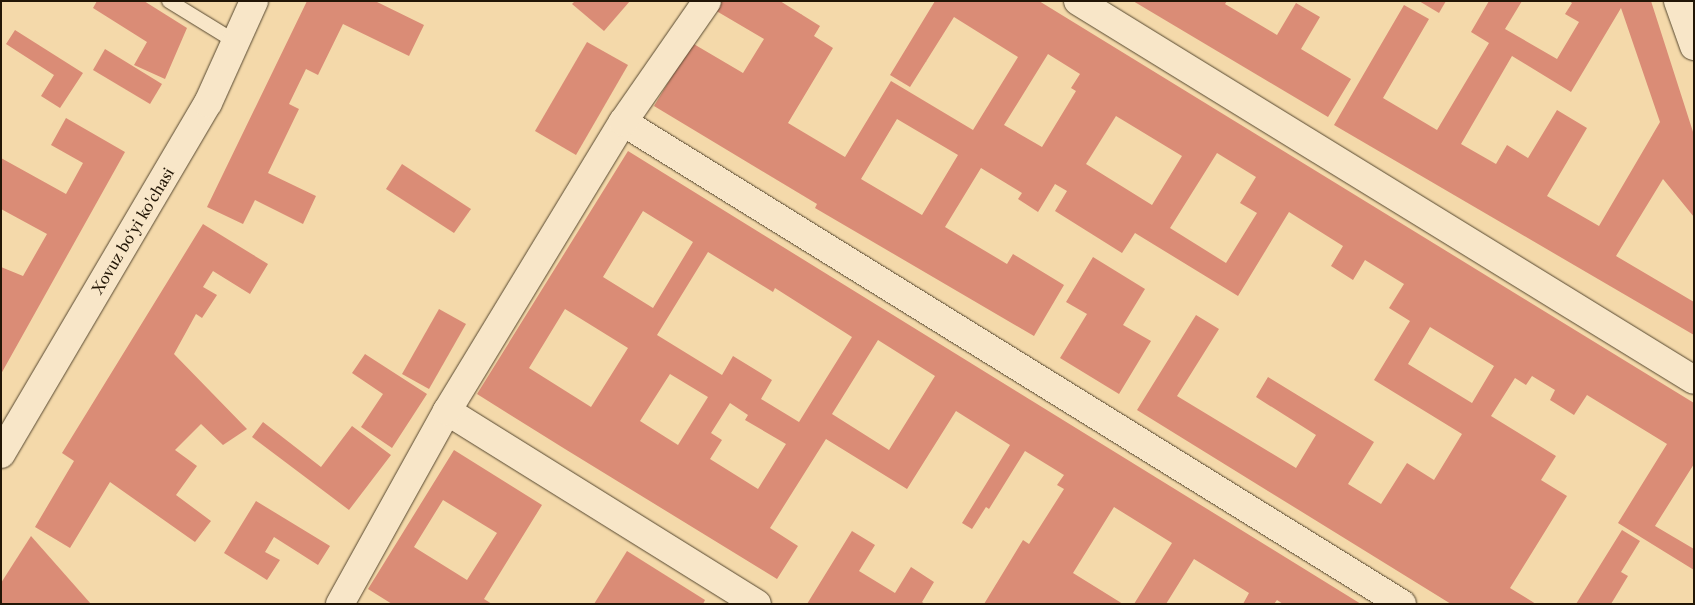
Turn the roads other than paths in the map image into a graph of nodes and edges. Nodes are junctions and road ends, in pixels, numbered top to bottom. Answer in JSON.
{"nodes":[{"id":1,"x":169,"y":1,"type":"edge"},
{"id":2,"x":254,"y":1,"type":"edge"},
{"id":3,"x":707,"y":1,"type":"edge"},
{"id":4,"x":1078,"y":1,"type":"edge"},
{"id":5,"x":1678,"y":1,"type":"edge"},
{"id":6,"x":236,"y":42,"type":"junction"},
{"id":7,"x":1694,"y":46,"type":"edge"},
{"id":8,"x":623,"y":122,"type":"junction"},
{"id":9,"x":1694,"y":380,"type":"edge"},
{"id":10,"x":447,"y":411,"type":"junction"},
{"id":11,"x":1,"y":454,"type":"edge"},
{"id":12,"x":340,"y":604,"type":"edge"},
{"id":13,"x":757,"y":604,"type":"edge"},
{"id":14,"x":1402,"y":604,"type":"edge"}],
"edges":[{"from":1,"to":6,"type":"lane"},
{"from":2,"to":6,"type":"street","name":"Xovuz bo‘yi ko'chasi"},
{"from":3,"to":8,"type":"street"},
{"from":4,"to":9,"type":"street"},
{"from":5,"to":7,"type":"street"},
{"from":6,"to":11,"type":"street","name":"Xovuz bo‘yi ko'chasi"},
{"from":8,"to":10,"type":"street"},
{"from":8,"to":14,"type":"street"},
{"from":10,"to":12,"type":"street"},
{"from":10,"to":13,"type":"street"}]}
